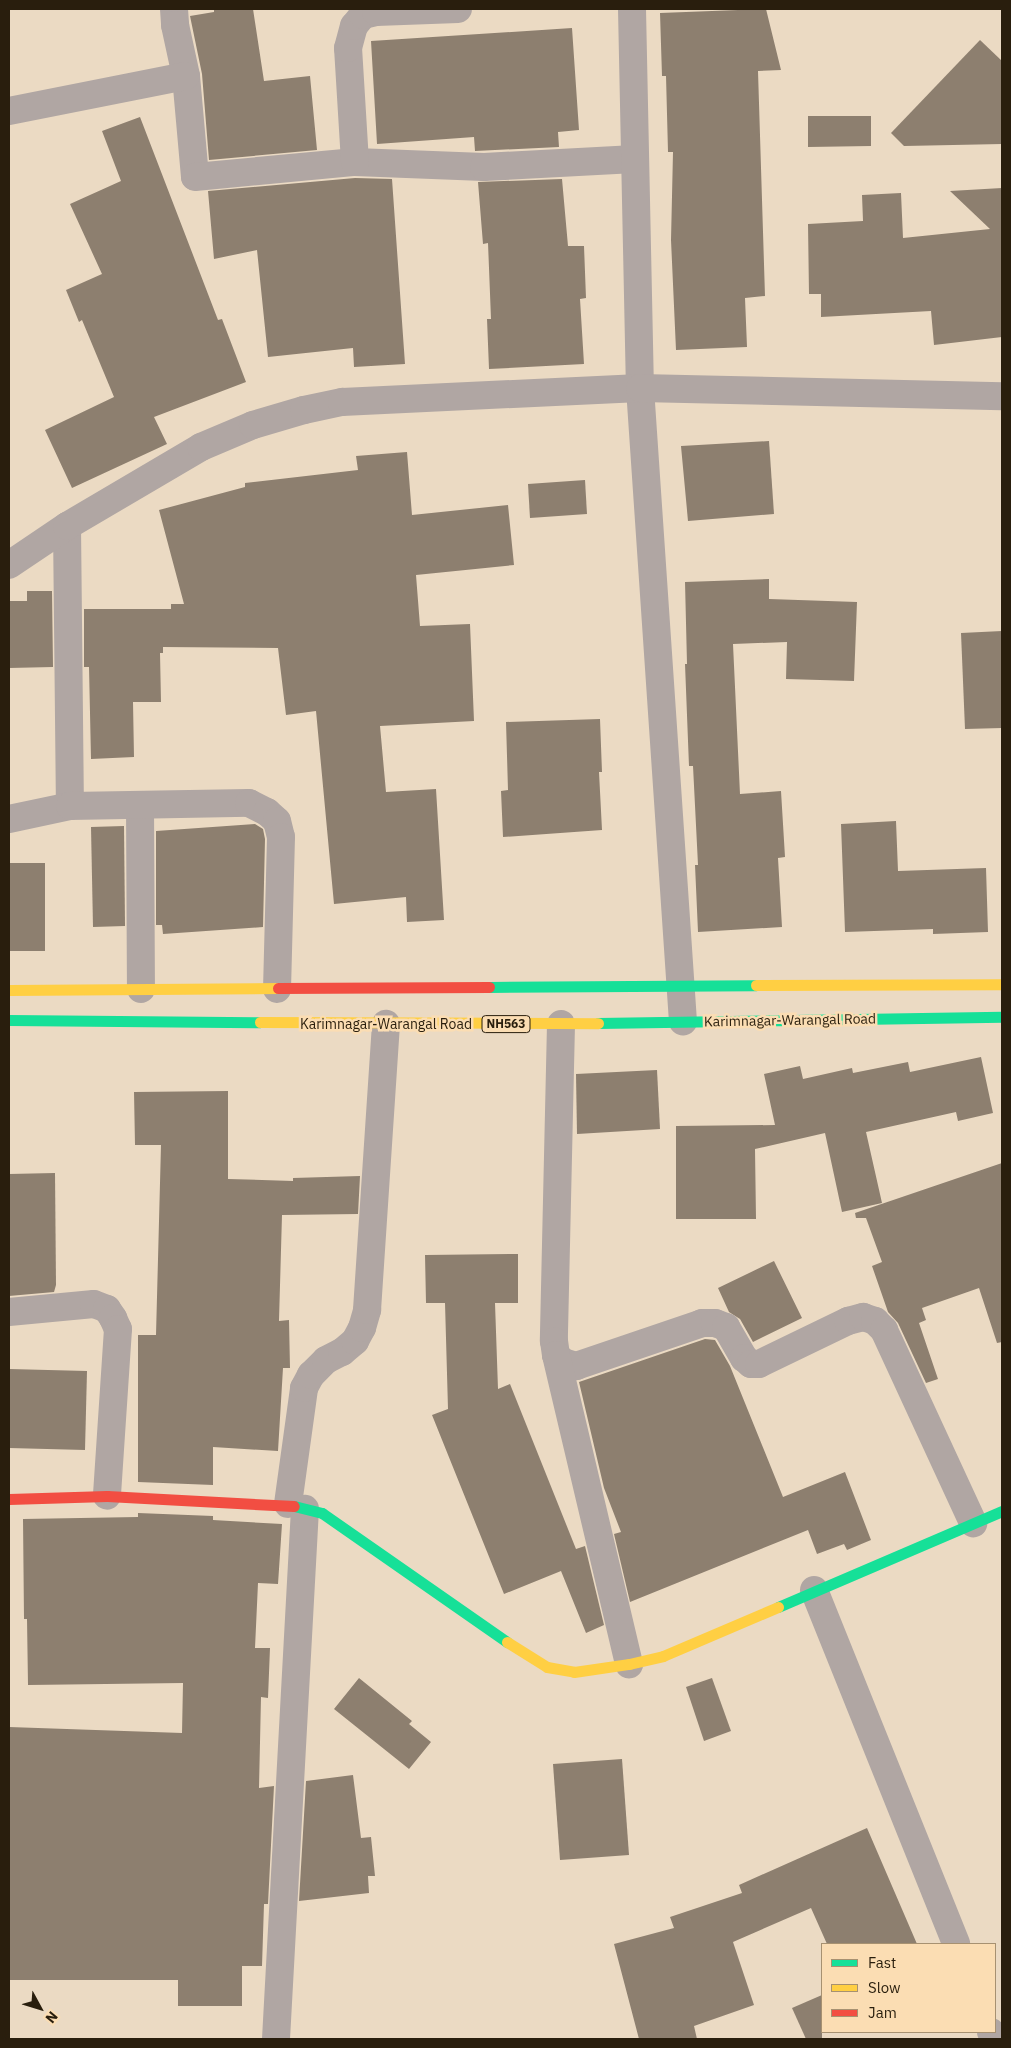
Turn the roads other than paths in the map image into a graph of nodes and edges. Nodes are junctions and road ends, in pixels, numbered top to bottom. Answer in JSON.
{"nodes":[{"id":1,"x":174,"y":9,"type":"edge"},
{"id":2,"x":458,"y":9,"type":"edge"},
{"id":3,"x":632,"y":9,"type":"edge"},
{"id":4,"x":186,"y":76,"type":"junction"},
{"id":5,"x":9,"y":111,"type":"edge"},
{"id":6,"x":635,"y":159,"type":"junction"},
{"id":7,"x":355,"y":162,"type":"junction"},
{"id":8,"x":640,"y":388,"type":"junction"},
{"id":9,"x":1002,"y":396,"type":"edge"},
{"id":10,"x":66,"y":526,"type":"junction"},
{"id":11,"x":12,"y":555,"type":"edge"},
{"id":12,"x":140,"y":805,"type":"junction"},
{"id":13,"x":70,"y":806,"type":"junction"},
{"id":14,"x":9,"y":819,"type":"edge"},
{"id":15,"x":1002,"y":984,"type":"edge"},
{"id":16,"x":681,"y":986,"type":"junction"},
{"id":17,"x":141,"y":989,"type":"junction"},
{"id":18,"x":277,"y":989,"type":"junction"},
{"id":19,"x":9,"y":990,"type":"edge"},
{"id":20,"x":1002,"y":1017,"type":"edge"},
{"id":21,"x":9,"y":1020,"type":"edge"},
{"id":22,"x":683,"y":1022,"type":"junction"},
{"id":23,"x":386,"y":1024,"type":"junction"},
{"id":24,"x":561,"y":1024,"type":"junction"},
{"id":25,"x":9,"y":1312,"type":"edge"},
{"id":26,"x":556,"y":1355,"type":"junction"},
{"id":27,"x":107,"y":1496,"type":"junction"},
{"id":28,"x":9,"y":1499,"type":"edge"},
{"id":29,"x":297,"y":1506,"type":"junction"},
{"id":30,"x":1002,"y":1511,"type":"edge"},
{"id":31,"x":973,"y":1523,"type":"junction"},
{"id":32,"x":814,"y":1590,"type":"junction"},
{"id":33,"x":629,"y":1664,"type":"junction"},
{"id":34,"x":956,"y":1943,"type":"edge"},
{"id":35,"x":276,"y":2039,"type":"edge"}],
"edges":[{"from":1,"to":4,"type":"street"},
{"from":2,"to":7,"type":"street"},
{"from":3,"to":6,"type":"street"},
{"from":4,"to":5,"type":"street"},
{"from":4,"to":7,"type":"street"},
{"from":6,"to":7,"type":"street"},
{"from":6,"to":8,"type":"street"},
{"from":8,"to":9,"type":"street"},
{"from":8,"to":10,"type":"street"},
{"from":8,"to":16,"type":"street"},
{"from":10,"to":11,"type":"street"},
{"from":10,"to":13,"type":"street"},
{"from":12,"to":13,"type":"street"},
{"from":12,"to":17,"type":"street"},
{"from":12,"to":18,"type":"street"},
{"from":13,"to":14,"type":"street"},
{"from":15,"to":16,"type":"main road"},
{"from":16,"to":18,"type":"main road"},
{"from":16,"to":22,"type":"street"},
{"from":17,"to":18,"type":"main road"},
{"from":17,"to":19,"type":"main road"},
{"from":20,"to":22,"type":"main road","name":"Karimnagar-Warangal Road","number":"NH563"},
{"from":21,"to":23,"type":"main road","name":"Karimnagar-Warangal Road","number":"NH563"},
{"from":22,"to":24,"type":"main road","name":"Karimnagar-Warangal Road","number":"NH563"},
{"from":23,"to":24,"type":"main road","name":"Karimnagar-Warangal Road","number":"NH563"},
{"from":23,"to":29,"type":"street"},
{"from":24,"to":26,"type":"street"},
{"from":25,"to":27,"type":"street"},
{"from":26,"to":31,"type":"street"},
{"from":26,"to":33,"type":"street"},
{"from":27,"to":28,"type":"main road"},
{"from":27,"to":29,"type":"main road"},
{"from":29,"to":33,"type":"main road"},
{"from":29,"to":35,"type":"street"},
{"from":30,"to":31,"type":"main road"},
{"from":31,"to":32,"type":"main road"},
{"from":32,"to":33,"type":"main road"},
{"from":32,"to":34,"type":"street"}]}
